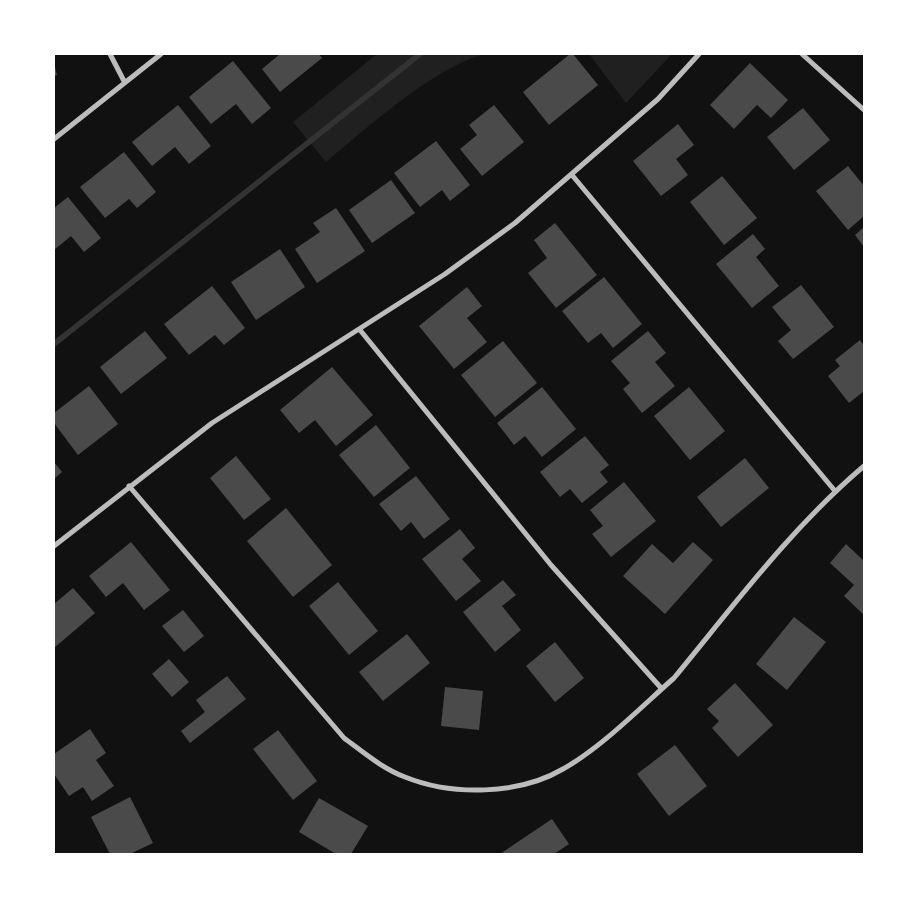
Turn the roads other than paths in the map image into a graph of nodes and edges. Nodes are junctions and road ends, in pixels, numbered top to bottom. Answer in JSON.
{"nodes":[{"id":1,"x":110,"y":54,"type":"edge"},
{"id":2,"x":160,"y":54,"type":"edge"},
{"id":3,"x":699,"y":54,"type":"edge"},
{"id":4,"x":802,"y":54,"type":"edge"},
{"id":5,"x":124,"y":81,"type":"junction"},
{"id":6,"x":864,"y":110,"type":"edge"},
{"id":7,"x":54,"y":139,"type":"edge"},
{"id":8,"x":572,"y":175,"type":"junction"},
{"id":9,"x":360,"y":330,"type":"junction"},
{"id":10,"x":864,"y":466,"type":"edge"},
{"id":11,"x":129,"y":486,"type":"junction"},
{"id":12,"x":835,"y":491,"type":"junction"},
{"id":13,"x":54,"y":546,"type":"edge"},
{"id":14,"x":662,"y":689,"type":"junction"}],
"edges":[{"from":1,"to":5,"type":"street"},
{"from":2,"to":5,"type":"street"},
{"from":3,"to":8,"type":"street"},
{"from":4,"to":6,"type":"street"},
{"from":5,"to":7,"type":"street"},
{"from":8,"to":9,"type":"street"},
{"from":8,"to":12,"type":"street"},
{"from":9,"to":11,"type":"street"},
{"from":9,"to":14,"type":"street"},
{"from":10,"to":12,"type":"street"},
{"from":11,"to":13,"type":"street"},
{"from":11,"to":14,"type":"street"},
{"from":12,"to":14,"type":"street"}]}
